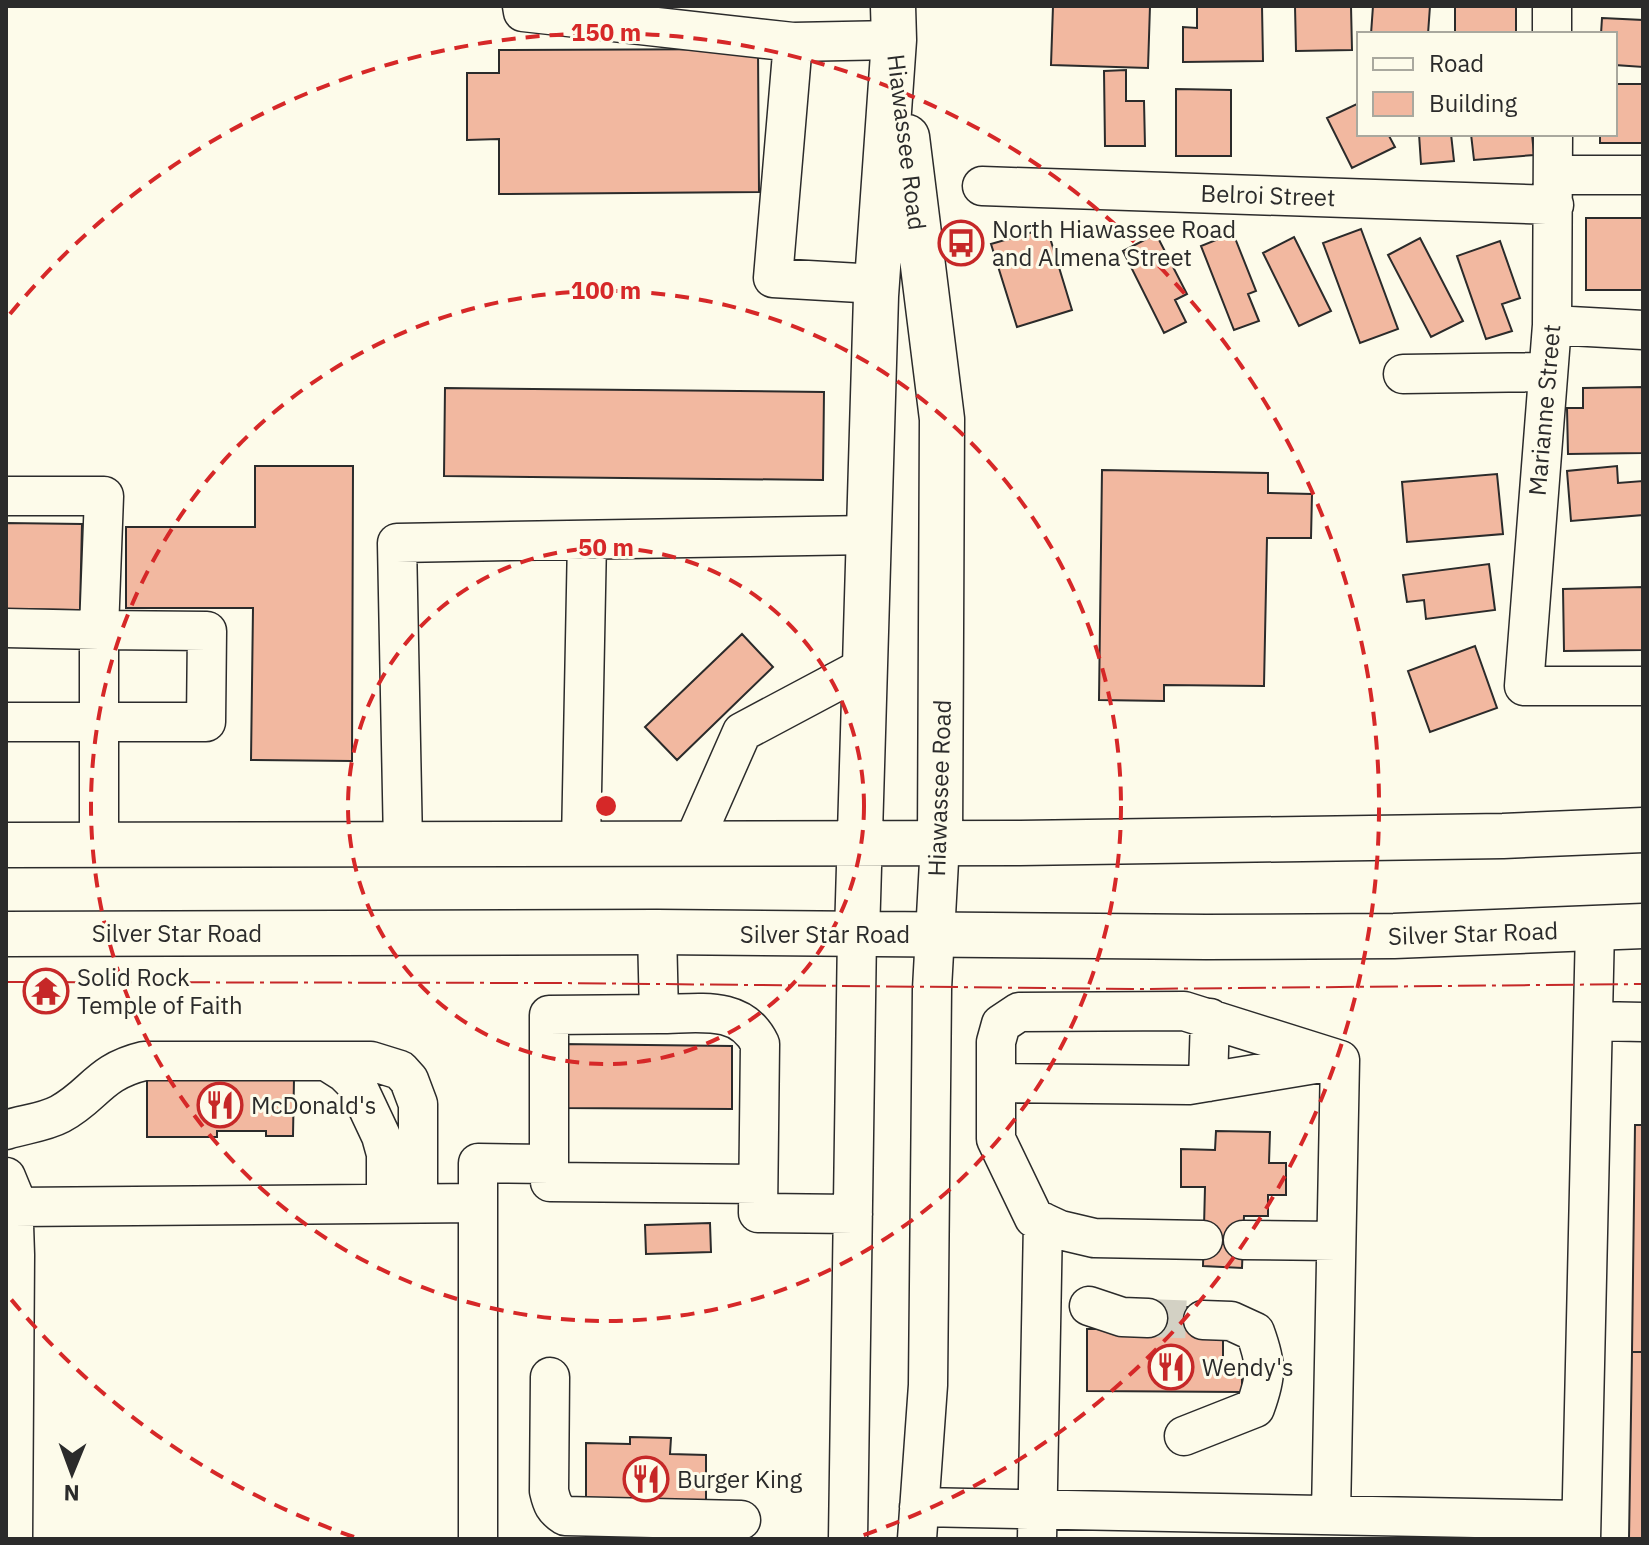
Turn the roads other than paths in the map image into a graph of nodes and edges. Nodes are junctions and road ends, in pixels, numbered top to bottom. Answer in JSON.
{"nodes":[{"id":1,"x":522,"y":6,"type":"edge"},
{"id":2,"x":1552,"y":6,"type":"edge"},
{"id":3,"x":894,"y":23,"type":"edge"},
{"id":4,"x":1552,"y":32,"type":"edge"},
{"id":5,"x":793,"y":42,"type":"junction"},
{"id":6,"x":1553,"y":136,"type":"edge"},
{"id":7,"x":1643,"y":175,"type":"edge"},
{"id":8,"x":982,"y":186,"type":"dead end"},
{"id":9,"x":1553,"y":190,"type":"junction"},
{"id":10,"x":877,"y":284,"type":"junction"},
{"id":11,"x":1552,"y":325,"type":"junction"},
{"id":12,"x":1643,"y":330,"type":"edge"},
{"id":13,"x":1546,"y":372,"type":"junction"},
{"id":14,"x":1403,"y":374,"type":"dead end"},
{"id":15,"x":6,"y":496,"type":"edge"},
{"id":16,"x":869,"y":535,"type":"junction"},
{"id":17,"x":587,"y":540,"type":"junction"},
{"id":18,"x":6,"y":628,"type":"edge"},
{"id":19,"x":99,"y":630,"type":"junction"},
{"id":20,"x":866,"y":666,"type":"junction"},
{"id":21,"x":1643,"y":686,"type":"edge"},
{"id":22,"x":6,"y":722,"type":"edge"},
{"id":23,"x":99,"y":722,"type":"junction"},
{"id":24,"x":1643,"y":830,"type":"edge"},
{"id":25,"x":581,"y":843,"type":"junction"},
{"id":26,"x":693,"y":843,"type":"junction"},
{"id":27,"x":860,"y":843,"type":"junction"},
{"id":28,"x":940,"y":843,"type":"junction"},
{"id":29,"x":403,"y":844,"type":"junction"},
{"id":30,"x":6,"y":845,"type":"edge"},
{"id":31,"x":99,"y":845,"type":"junction"},
{"id":32,"x":1643,"y":926,"type":"edge"},
{"id":33,"x":1595,"y":928,"type":"junction"},
{"id":34,"x":657,"y":932,"type":"junction"},
{"id":35,"x":6,"y":934,"type":"edge"},
{"id":36,"x":857,"y":934,"type":"junction"},
{"id":37,"x":933,"y":934,"type":"junction"},
{"id":38,"x":659,"y":1014,"type":"junction"},
{"id":39,"x":1210,"y":1018,"type":"junction"},
{"id":40,"x":1594,"y":1021,"type":"junction"},
{"id":41,"x":1643,"y":1022,"type":"edge"},
{"id":42,"x":1340,"y":1060,"type":"junction"},
{"id":43,"x":1208,"y":1082,"type":"junction"},
{"id":44,"x":996,"y":1083,"type":"junction"},
{"id":45,"x":6,"y":1130,"type":"edge"},
{"id":46,"x":549,"y":1164,"type":"junction"},
{"id":47,"x":758,"y":1184,"type":"junction"},
{"id":48,"x":10,"y":1192,"type":"edge"},
{"id":49,"x":402,"y":1203,"type":"junction"},
{"id":50,"x":478,"y":1203,"type":"junction"},
{"id":51,"x":853,"y":1214,"type":"junction"},
{"id":52,"x":1043,"y":1222,"type":"junction"},
{"id":53,"x":1203,"y":1240,"type":"dead end"},
{"id":54,"x":1243,"y":1240,"type":"dead end"},
{"id":55,"x":1336,"y":1241,"type":"junction"},
{"id":56,"x":10,"y":1255,"type":"edge"},
{"id":57,"x":1089,"y":1306,"type":"dead end"},
{"id":58,"x":1148,"y":1318,"type":"tunnel mouth"},
{"id":59,"x":1203,"y":1320,"type":"tunnel mouth"},
{"id":60,"x":550,"y":1377,"type":"dead end"},
{"id":61,"x":1184,"y":1436,"type":"dead end"},
{"id":62,"x":1331,"y":1514,"type":"junction"},
{"id":63,"x":741,"y":1520,"type":"dead end"},
{"id":64,"x":918,"y":1523,"type":"edge"},
{"id":65,"x":1038,"y":1524,"type":"edge"},
{"id":66,"x":1581,"y":1529,"type":"edge"},
{"id":67,"x":13,"y":1539,"type":"edge"},
{"id":68,"x":478,"y":1539,"type":"edge"},
{"id":69,"x":848,"y":1539,"type":"edge"}],
"edges":[{"from":1,"to":5,"type":"street"},
{"from":2,"to":4,"type":"street"},
{"from":3,"to":5,"type":"street"},
{"from":3,"to":10,"type":"main road","name":"Hiawassee Road"},
{"from":3,"to":28,"type":"main road","name":"Hiawassee Road"},
{"from":5,"to":10,"type":"street"},
{"from":6,"to":9,"type":"street","name":"Marianne Street"},
{"from":7,"to":9,"type":"street","name":"Belroi Street"},
{"from":8,"to":9,"type":"street","name":"Belroi Street"},
{"from":9,"to":11,"type":"street","name":"Marianne Street"},
{"from":10,"to":16,"type":"main road","name":"Hiawassee Road"},
{"from":11,"to":12,"type":"street"},
{"from":11,"to":13,"type":"street","name":"Marianne Street"},
{"from":13,"to":14,"type":"street"},
{"from":13,"to":21,"type":"street","name":"Marianne Street"},
{"from":15,"to":19,"type":"street"},
{"from":16,"to":17,"type":"street"},
{"from":16,"to":20,"type":"main road","name":"Hiawassee Road"},
{"from":17,"to":25,"type":"street"},
{"from":17,"to":29,"type":"street"},
{"from":18,"to":19,"type":"street"},
{"from":19,"to":23,"type":"street"},
{"from":19,"to":23,"type":"street"},
{"from":20,"to":26,"type":"street"},
{"from":20,"to":27,"type":"main road","name":"Hiawassee Road"},
{"from":22,"to":23,"type":"street"},
{"from":23,"to":31,"type":"street"},
{"from":24,"to":28,"type":"main road"},
{"from":25,"to":26,"type":"main road"},
{"from":25,"to":29,"type":"main road"},
{"from":26,"to":27,"type":"main road"},
{"from":27,"to":28,"type":"main road"},
{"from":27,"to":36,"type":"main road","name":"Hiawassee Road"},
{"from":28,"to":37,"type":"street","name":"Hiawassee Road"},
{"from":29,"to":31,"type":"main road"},
{"from":30,"to":31,"type":"main road"},
{"from":32,"to":33,"type":"main road","name":"Silver Star Road"},
{"from":33,"to":37,"type":"main road","name":"Silver Star Road"},
{"from":33,"to":40,"type":"street"},
{"from":34,"to":35,"type":"main road","name":"Silver Star Road"},
{"from":34,"to":36,"type":"main road","name":"Silver Star Road"},
{"from":34,"to":38,"type":"street"},
{"from":36,"to":37,"type":"main road","name":"Silver Star Road"},
{"from":36,"to":51,"type":"street","name":"Hiawassee Road"},
{"from":37,"to":64,"type":"street","name":"Hiawassee Road"},
{"from":38,"to":46,"type":"street"},
{"from":38,"to":47,"type":"street"},
{"from":39,"to":42,"type":"street"},
{"from":39,"to":43,"type":"street"},
{"from":39,"to":44,"type":"street"},
{"from":40,"to":41,"type":"street"},
{"from":40,"to":66,"type":"street"},
{"from":42,"to":43,"type":"street"},
{"from":42,"to":55,"type":"street"},
{"from":43,"to":44,"type":"street"},
{"from":44,"to":52,"type":"street"},
{"from":45,"to":49,"type":"street"},
{"from":46,"to":47,"type":"street"},
{"from":46,"to":50,"type":"street"},
{"from":47,"to":51,"type":"street"},
{"from":48,"to":49,"type":"street"},
{"from":48,"to":56,"type":"street"},
{"from":49,"to":50,"type":"street"},
{"from":50,"to":68,"type":"street"},
{"from":51,"to":69,"type":"street","name":"Hiawassee Road"},
{"from":52,"to":53,"type":"street"},
{"from":52,"to":65,"type":"street"},
{"from":54,"to":55,"type":"street"},
{"from":55,"to":62,"type":"street"},
{"from":56,"to":67,"type":"street"},
{"from":57,"to":58,"type":"street"},
{"from":59,"to":61,"type":"street"},
{"from":60,"to":63,"type":"street"},
{"from":62,"to":65,"type":"street"},
{"from":62,"to":66,"type":"street"},
{"from":64,"to":65,"type":"street"}]}
